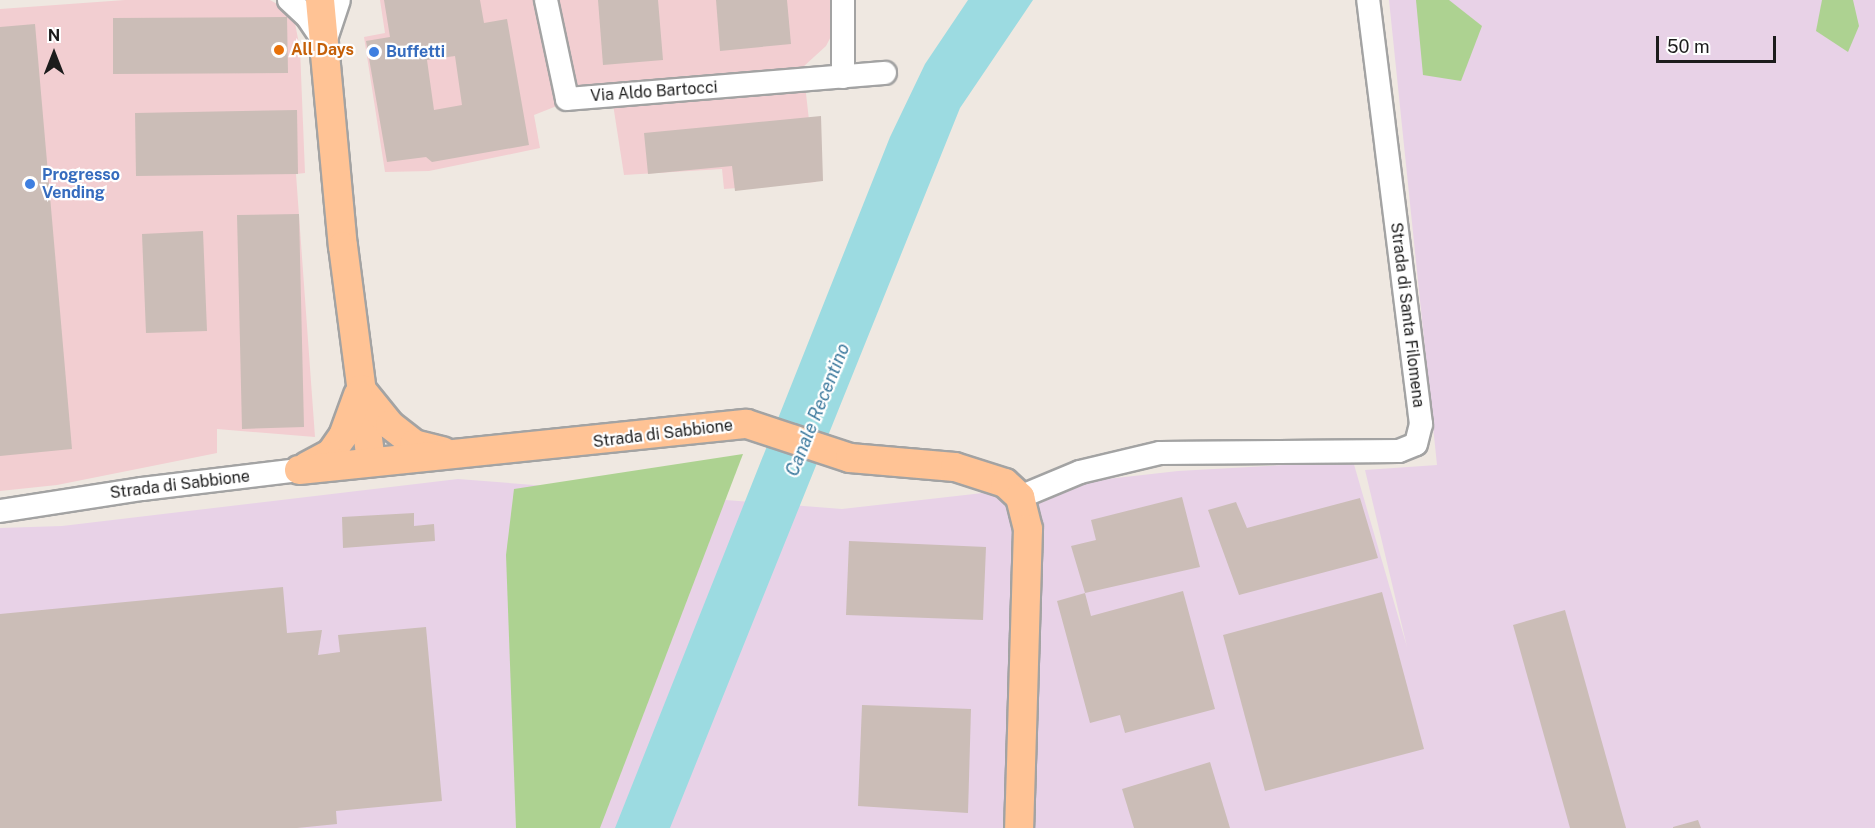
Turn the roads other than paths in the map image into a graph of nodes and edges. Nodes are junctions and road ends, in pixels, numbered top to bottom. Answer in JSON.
{"nodes":[{"id":1,"x":289,"y":0,"type":"edge"},
{"id":2,"x":320,"y":0,"type":"edge"},
{"id":3,"x":339,"y":0,"type":"edge"},
{"id":4,"x":546,"y":0,"type":"edge"},
{"id":5,"x":843,"y":0,"type":"edge"},
{"id":6,"x":1368,"y":0,"type":"edge"},
{"id":7,"x":324,"y":44,"type":"junction"},
{"id":8,"x":885,"y":74,"type":"dead end"},
{"id":9,"x":843,"y":77,"type":"junction"},
{"id":10,"x":359,"y":388,"type":"junction"},
{"id":11,"x":459,"y":454,"type":"junction"},
{"id":12,"x":371,"y":461,"type":"junction"},
{"id":13,"x":299,"y":470,"type":"junction"},
{"id":14,"x":1020,"y":496,"type":"junction"},
{"id":15,"x":0,"y":511,"type":"edge"},
{"id":16,"x":1019,"y":828,"type":"edge"}],
"edges":[{"from":1,"to":7,"type":"street"},
{"from":2,"to":7,"type":"main road"},
{"from":3,"to":7,"type":"street"},
{"from":4,"to":9,"type":"street","name":"Via Aldo Bartocci"},
{"from":5,"to":9,"type":"street"},
{"from":6,"to":14,"type":"street","name":"Strada di Santa Filomena"},
{"from":7,"to":10,"type":"main road"},
{"from":8,"to":9,"type":"street","name":"Via Aldo Bartocci"},
{"from":10,"to":11,"type":"main road"},
{"from":10,"to":12,"type":"main road"},
{"from":10,"to":13,"type":"main road"},
{"from":11,"to":12,"type":"main road","name":"Strada di Sabbione"},
{"from":11,"to":14,"type":"main road","name":"Strada di Sabbione"},
{"from":12,"to":13,"type":"main road","name":"Strada di Sabbione"},
{"from":13,"to":15,"type":"street","name":"Strada di Sabbione"},
{"from":14,"to":16,"type":"main road"}]}
